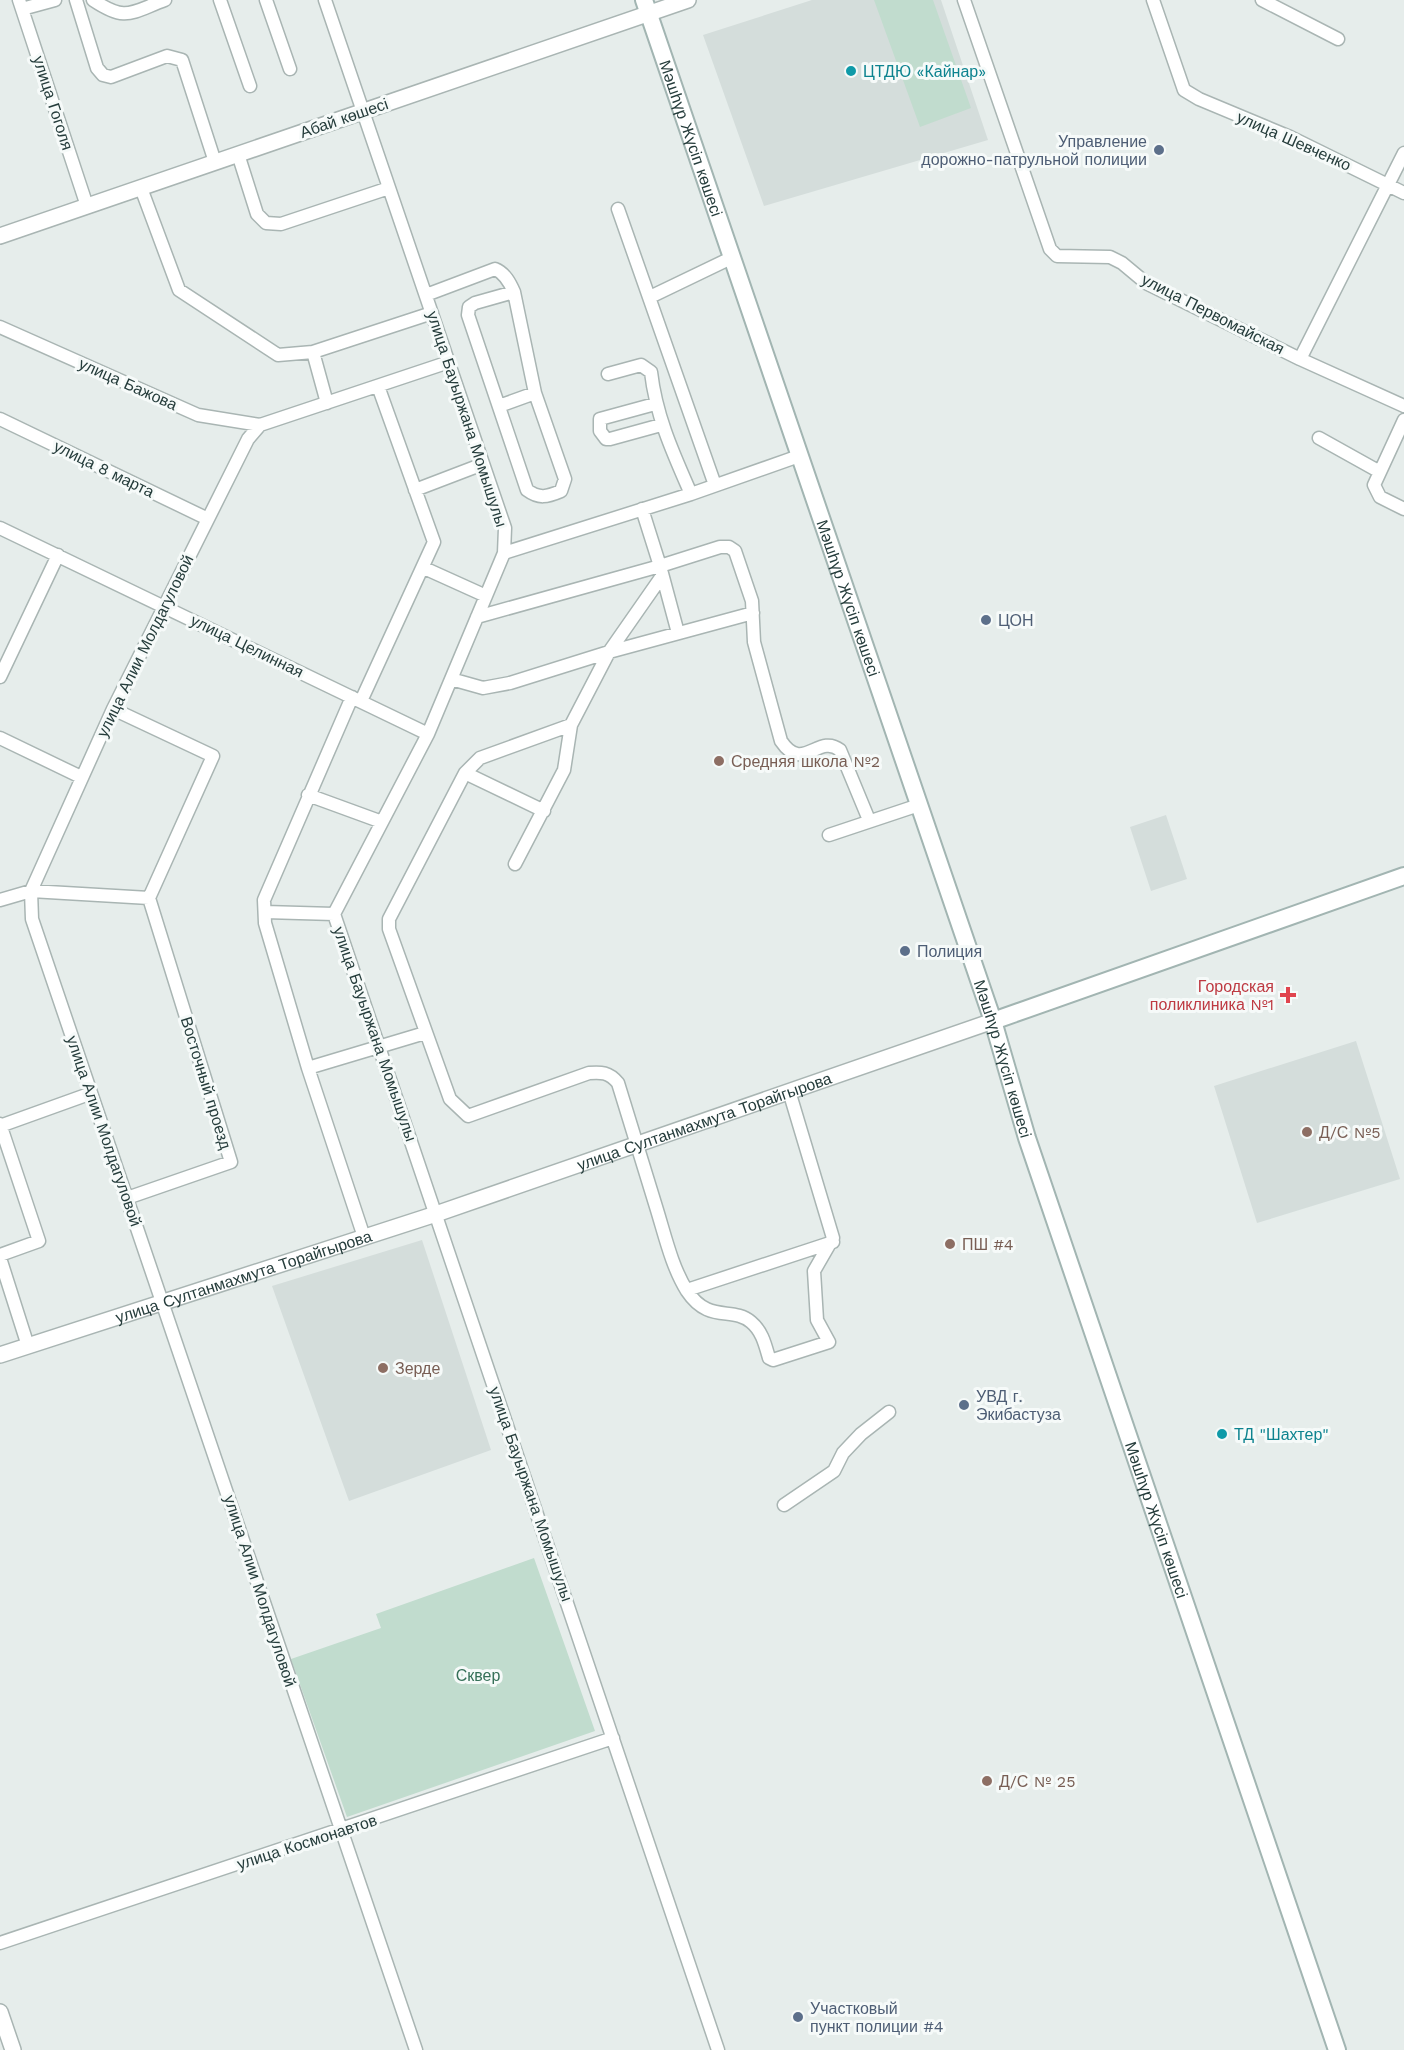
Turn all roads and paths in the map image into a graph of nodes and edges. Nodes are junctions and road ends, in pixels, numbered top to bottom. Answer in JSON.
{"nodes":[{"id":1,"x":55,"y":0,"type":"edge"},
{"id":2,"x":76,"y":0,"type":"edge"},
{"id":3,"x":93,"y":0,"type":"edge"},
{"id":4,"x":165,"y":0,"type":"edge"},
{"id":5,"x":220,"y":0,"type":"edge"},
{"id":6,"x":266,"y":0,"type":"edge"},
{"id":7,"x":325,"y":0,"type":"edge"},
{"id":8,"x":688,"y":0,"type":"edge"},
{"id":9,"x":964,"y":0,"type":"edge"},
{"id":10,"x":1153,"y":0,"type":"edge"},
{"id":11,"x":1262,"y":0,"type":"edge"},
{"id":12,"x":21,"y":5,"type":"edge"},
{"id":13,"x":646,"y":7,"type":"edge"},
{"id":14,"x":1338,"y":39,"type":"dead end"},
{"id":15,"x":290,"y":69,"type":"dead end"},
{"id":16,"x":250,"y":86,"type":"dead end"},
{"id":17,"x":363,"y":112,"type":"junction"},
{"id":18,"x":1404,"y":153,"type":"edge"},
{"id":19,"x":238,"y":154,"type":"junction"},
{"id":20,"x":215,"y":162,"type":"junction"},
{"id":21,"x":1388,"y":184,"type":"junction"},
{"id":22,"x":141,"y":188,"type":"junction"},
{"id":23,"x":389,"y":188,"type":"junction"},
{"id":24,"x":1404,"y":193,"type":"edge"},
{"id":25,"x":87,"y":206,"type":"junction"},
{"id":26,"x":618,"y":209,"type":"dead end"},
{"id":27,"x":0,"y":236,"type":"edge"},
{"id":28,"x":731,"y":258,"type":"junction"},
{"id":29,"x":514,"y":292,"type":"junction"},
{"id":30,"x":426,"y":295,"type":"junction"},
{"id":31,"x":650,"y":297,"type":"junction"},
{"id":32,"x":432,"y":313,"type":"junction"},
{"id":33,"x":0,"y":327,"type":"edge"},
{"id":34,"x":313,"y":352,"type":"junction"},
{"id":35,"x":1300,"y":359,"type":"junction"},
{"id":36,"x":448,"y":362,"type":"junction"},
{"id":37,"x":608,"y":374,"type":"dead end"},
{"id":38,"x":378,"y":386,"type":"junction"},
{"id":39,"x":535,"y":393,"type":"junction"},
{"id":40,"x":327,"y":403,"type":"junction"},
{"id":41,"x":655,"y":404,"type":"junction"},
{"id":42,"x":500,"y":406,"type":"junction"},
{"id":43,"x":1404,"y":406,"type":"edge"},
{"id":44,"x":0,"y":419,"type":"edge"},
{"id":45,"x":1404,"y":420,"type":"edge"},
{"id":46,"x":661,"y":425,"type":"junction"},
{"id":47,"x":260,"y":426,"type":"junction"},
{"id":48,"x":1319,"y":438,"type":"dead end"},
{"id":49,"x":799,"y":456,"type":"junction"},
{"id":50,"x":483,"y":464,"type":"junction"},
{"id":51,"x":1380,"y":472,"type":"junction"},
{"id":52,"x":715,"y":485,"type":"junction"},
{"id":53,"x":415,"y":490,"type":"junction"},
{"id":54,"x":691,"y":494,"type":"junction"},
{"id":55,"x":642,"y":509,"type":"junction"},
{"id":56,"x":1404,"y":510,"type":"edge"},
{"id":57,"x":208,"y":519,"type":"junction"},
{"id":58,"x":0,"y":528,"type":"edge"},
{"id":59,"x":504,"y":553,"type":"junction"},
{"id":60,"x":58,"y":555,"type":"junction"},
{"id":61,"x":424,"y":568,"type":"junction"},
{"id":62,"x":661,"y":571,"type":"junction"},
{"id":63,"x":486,"y":596,"type":"junction"},
{"id":64,"x":165,"y":606,"type":"junction"},
{"id":65,"x":753,"y":613,"type":"junction"},
{"id":66,"x":477,"y":617,"type":"junction"},
{"id":67,"x":678,"y":633,"type":"junction"},
{"id":68,"x":609,"y":652,"type":"junction"},
{"id":69,"x":0,"y":677,"type":"edge"},
{"id":70,"x":451,"y":678,"type":"junction"},
{"id":71,"x":357,"y":699,"type":"junction"},
{"id":72,"x":113,"y":709,"type":"junction"},
{"id":73,"x":571,"y":725,"type":"junction"},
{"id":74,"x":428,"y":734,"type":"junction"},
{"id":75,"x":0,"y":738,"type":"edge"},
{"id":76,"x":465,"y":773,"type":"junction"},
{"id":77,"x":81,"y":777,"type":"junction"},
{"id":78,"x":308,"y":795,"type":"junction"},
{"id":79,"x":919,"y":805,"type":"junction"},
{"id":80,"x":544,"y":811,"type":"junction"},
{"id":81,"x":869,"y":820,"type":"junction"},
{"id":82,"x":382,"y":822,"type":"junction"},
{"id":83,"x":829,"y":835,"type":"dead end"},
{"id":84,"x":515,"y":864,"type":"dead end"},
{"id":85,"x":1404,"y":876,"type":"edge"},
{"id":86,"x":31,"y":891,"type":"junction"},
{"id":87,"x":149,"y":898,"type":"junction"},
{"id":88,"x":0,"y":900,"type":"edge"},
{"id":89,"x":265,"y":912,"type":"junction"},
{"id":90,"x":334,"y":914,"type":"junction"},
{"id":91,"x":993,"y":1020,"type":"junction"},
{"id":92,"x":425,"y":1033,"type":"junction"},
{"id":93,"x":380,"y":1046,"type":"junction"},
{"id":94,"x":308,"y":1068,"type":"junction"},
{"id":95,"x":789,"y":1091,"type":"junction"},
{"id":96,"x":89,"y":1094,"type":"junction"},
{"id":97,"x":0,"y":1125,"type":"edge"},
{"id":98,"x":638,"y":1144,"type":"junction"},
{"id":99,"x":127,"y":1198,"type":"junction"},
{"id":100,"x":436,"y":1214,"type":"junction"},
{"id":101,"x":364,"y":1237,"type":"junction"},
{"id":102,"x":833,"y":1242,"type":"junction"},
{"id":103,"x":0,"y":1256,"type":"edge"},
{"id":104,"x":687,"y":1290,"type":"junction"},
{"id":105,"x":164,"y":1300,"type":"junction"},
{"id":106,"x":28,"y":1346,"type":"junction"},
{"id":107,"x":0,"y":1355,"type":"edge"},
{"id":108,"x":889,"y":1412,"type":"dead end"},
{"id":109,"x":784,"y":1505,"type":"dead end"},
{"id":110,"x":613,"y":1738,"type":"junction"},
{"id":111,"x":341,"y":1830,"type":"junction"},
{"id":112,"x":0,"y":1943,"type":"edge"},
{"id":113,"x":0,"y":2012,"type":"edge"},
{"id":114,"x":13,"y":2050,"type":"edge"},
{"id":115,"x":416,"y":2050,"type":"edge"},
{"id":116,"x":718,"y":2050,"type":"edge"},
{"id":117,"x":1337,"y":2050,"type":"edge"}],
"edges":[{"from":1,"to":12,"type":"street"},
{"from":2,"to":20,"type":"street"},
{"from":3,"to":4,"type":"street"},
{"from":5,"to":16,"type":"street"},
{"from":6,"to":15,"type":"street"},
{"from":7,"to":17,"type":"street","name":"улица Бауыржана Момышулы"},
{"from":8,"to":13,"type":"street","name":"Абай көшесі"},
{"from":9,"to":35,"type":"street","name":"улица Первомайская"},
{"from":10,"to":21,"type":"street","name":"улица Шевченко"},
{"from":11,"to":14,"type":"street"},
{"from":12,"to":25,"type":"street","name":"улица Гоголя"},
{"from":13,"to":17,"type":"street","name":"Абай көшесі"},
{"from":13,"to":28,"type":"main road","name":"Мәшһүр Жүсіп көшесі"},
{"from":17,"to":19,"type":"street","name":"Абай көшесі"},
{"from":17,"to":23,"type":"street","name":"улица Бауыржана Момышулы"},
{"from":18,"to":21,"type":"street","name":"улица Первомайская"},
{"from":19,"to":20,"type":"street","name":"Абай көшесі"},
{"from":19,"to":23,"type":"street"},
{"from":20,"to":22,"type":"street","name":"Абай көшесі"},
{"from":21,"to":24,"type":"street","name":"улица Шевченко"},
{"from":21,"to":35,"type":"street","name":"улица Первомайская"},
{"from":22,"to":25,"type":"street","name":"Абай көшесі"},
{"from":22,"to":34,"type":"street"},
{"from":23,"to":30,"type":"street","name":"улица Бауыржана Момышулы"},
{"from":25,"to":27,"type":"street","name":"Абай көшесі"},
{"from":26,"to":31,"type":"street"},
{"from":28,"to":31,"type":"street"},
{"from":28,"to":49,"type":"main road","name":"Мәшһүр Жүсіп көшесі"},
{"from":29,"to":30,"type":"street"},
{"from":29,"to":39,"type":"street"},
{"from":29,"to":42,"type":"street"},
{"from":30,"to":32,"type":"street","name":"улица Бауыржана Момышулы"},
{"from":31,"to":52,"type":"street"},
{"from":32,"to":34,"type":"street"},
{"from":32,"to":36,"type":"street","name":"улица Бауыржана Момышулы"},
{"from":33,"to":47,"type":"street","name":"улица Бажова"},
{"from":34,"to":40,"type":"street"},
{"from":35,"to":43,"type":"street","name":"улица Первомайская"},
{"from":36,"to":38,"type":"street"},
{"from":36,"to":50,"type":"street","name":"улица Бауыржана Момышулы"},
{"from":37,"to":41,"type":"street"},
{"from":38,"to":40,"type":"street"},
{"from":38,"to":53,"type":"street"},
{"from":39,"to":42,"type":"street"},
{"from":39,"to":42,"type":"street"},
{"from":40,"to":47,"type":"street"},
{"from":41,"to":46,"type":"street"},
{"from":41,"to":46,"type":"street"},
{"from":44,"to":57,"type":"street","name":"улица 8 марта"},
{"from":45,"to":51,"type":"street"},
{"from":46,"to":54,"type":"street"},
{"from":47,"to":57,"type":"street","name":"улица Алии Молдагуловой"},
{"from":48,"to":51,"type":"street"},
{"from":49,"to":52,"type":"street"},
{"from":49,"to":79,"type":"main road","name":"Мәшһүр Жүсіп көшесі"},
{"from":50,"to":53,"type":"street"},
{"from":50,"to":59,"type":"street","name":"улица Бауыржана Момышулы"},
{"from":51,"to":56,"type":"street"},
{"from":52,"to":54,"type":"street"},
{"from":53,"to":61,"type":"street"},
{"from":54,"to":55,"type":"street"},
{"from":55,"to":59,"type":"street"},
{"from":55,"to":62,"type":"street"},
{"from":57,"to":64,"type":"street","name":"улица Алии Молдагуловой"},
{"from":58,"to":60,"type":"street","name":"улица Целинная"},
{"from":59,"to":63,"type":"street","name":"улица Бауыржана Момышулы"},
{"from":60,"to":64,"type":"street","name":"улица Целинная"},
{"from":60,"to":69,"type":"street"},
{"from":61,"to":63,"type":"street"},
{"from":61,"to":71,"type":"street"},
{"from":62,"to":65,"type":"street"},
{"from":62,"to":66,"type":"street"},
{"from":62,"to":67,"type":"street"},
{"from":62,"to":68,"type":"street"},
{"from":63,"to":66,"type":"street","name":"улица Бауыржана Момышулы"},
{"from":64,"to":71,"type":"street","name":"улица Целинная"},
{"from":64,"to":72,"type":"street","name":"улица Алии Молдагуловой"},
{"from":65,"to":67,"type":"street"},
{"from":65,"to":81,"type":"street"},
{"from":66,"to":70,"type":"street","name":"улица Бауыржана Момышулы"},
{"from":67,"to":68,"type":"street"},
{"from":68,"to":70,"type":"street"},
{"from":68,"to":73,"type":"street"},
{"from":70,"to":74,"type":"street","name":"улица Бауыржана Момышулы"},
{"from":71,"to":74,"type":"street","name":"улица Целинная"},
{"from":71,"to":78,"type":"street"},
{"from":72,"to":77,"type":"street","name":"улица Алии Молдагуловой"},
{"from":72,"to":87,"type":"street"},
{"from":73,"to":76,"type":"street"},
{"from":73,"to":80,"type":"street"},
{"from":74,"to":82,"type":"street","name":"улица Бауыржана Момышулы"},
{"from":75,"to":77,"type":"street"},
{"from":76,"to":80,"type":"street"},
{"from":76,"to":92,"type":"street"},
{"from":77,"to":86,"type":"street","name":"улица Алии Молдагуловой"},
{"from":78,"to":82,"type":"street"},
{"from":78,"to":89,"type":"street"},
{"from":79,"to":81,"type":"street"},
{"from":79,"to":91,"type":"main road","name":"Мәшһүр Жүсіп көшесі"},
{"from":80,"to":84,"type":"street"},
{"from":81,"to":83,"type":"street"},
{"from":82,"to":90,"type":"street","name":"улица Бауыржана Момышулы"},
{"from":85,"to":91,"type":"main road","name":"улица Султанмахмута Торайгырова"},
{"from":86,"to":87,"type":"street"},
{"from":86,"to":88,"type":"street"},
{"from":86,"to":96,"type":"street","name":"улица Алии Молдагуловой"},
{"from":87,"to":99,"type":"street","name":"Восточный проезд"},
{"from":89,"to":90,"type":"street"},
{"from":89,"to":94,"type":"street"},
{"from":90,"to":93,"type":"street","name":"улица Бауыржана Момышулы"},
{"from":91,"to":95,"type":"street","name":"улица Султанмахмута Торайгырова"},
{"from":91,"to":117,"type":"main road","name":"Мәшһүр Жүсіп көшесі"},
{"from":92,"to":93,"type":"street"},
{"from":92,"to":98,"type":"street"},
{"from":93,"to":94,"type":"street"},
{"from":93,"to":100,"type":"street","name":"улица Бауыржана Момышулы"},
{"from":94,"to":101,"type":"street"},
{"from":95,"to":98,"type":"street","name":"улица Султанмахмута Торайгырова"},
{"from":95,"to":102,"type":"street"},
{"from":96,"to":97,"type":"street"},
{"from":96,"to":99,"type":"street","name":"улица Алии Молдагуловой"},
{"from":97,"to":103,"type":"street"},
{"from":98,"to":100,"type":"street","name":"улица Султанмахмута Торайгырова"},
{"from":98,"to":104,"type":"street"},
{"from":99,"to":105,"type":"street","name":"улица Алии Молдагуловой"},
{"from":100,"to":101,"type":"street","name":"улица Султанмахмута Торайгырова"},
{"from":100,"to":110,"type":"street","name":"улица Бауыржана Момышулы"},
{"from":101,"to":105,"type":"street","name":"улица Султанмахмута Торайгырова"},
{"from":102,"to":104,"type":"street"},
{"from":102,"to":104,"type":"street"},
{"from":103,"to":106,"type":"street"},
{"from":105,"to":106,"type":"street","name":"улица Султанмахмута Торайгырова"},
{"from":105,"to":111,"type":"street","name":"улица Алии Молдагуловой"},
{"from":106,"to":107,"type":"street","name":"улица Султанмахмута Торайгырова"},
{"from":108,"to":109,"type":"street"},
{"from":110,"to":111,"type":"street","name":"улица Космонавтов"},
{"from":110,"to":116,"type":"street","name":"улица Бауыржана Момышулы"},
{"from":111,"to":112,"type":"street","name":"улица Космонавтов"},
{"from":111,"to":115,"type":"street","name":"улица Алии Молдагуловой"},
{"from":113,"to":114,"type":"street"}]}
